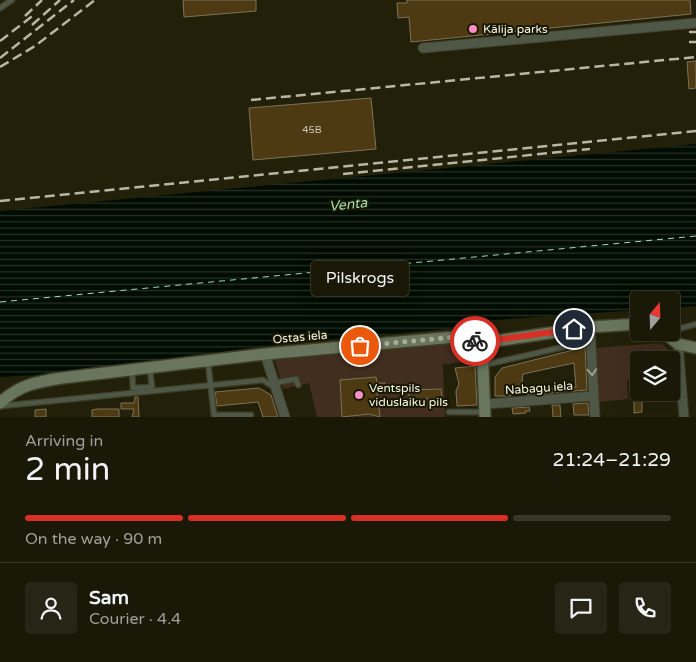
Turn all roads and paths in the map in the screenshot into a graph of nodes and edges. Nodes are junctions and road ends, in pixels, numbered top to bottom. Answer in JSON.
{"nodes":[{"id":1,"x":12,"y":0,"type":"edge"},
{"id":2,"x":0,"y":8,"type":"edge"},
{"id":3,"x":696,"y":23,"type":"edge"},
{"id":4,"x":423,"y":48,"type":"dead end"},
{"id":5,"x":696,"y":324,"type":"edge"},
{"id":6,"x":630,"y":325,"type":"edge"},
{"id":7,"x":590,"y":327,"type":"junction"},
{"id":8,"x":680,"y":328,"type":"edge"},
{"id":9,"x":590,"y":341,"type":"junction"},
{"id":10,"x":675,"y":341,"type":"edge"},
{"id":11,"x":482,"y":342,"type":"junction"},
{"id":12,"x":678,"y":344,"type":"junction"},
{"id":13,"x":696,"y":348,"type":"edge"},
{"id":14,"x":265,"y":354,"type":"junction"},
{"id":15,"x":208,"y":361,"type":"junction"},
{"id":16,"x":484,"y":365,"type":"junction"},
{"id":17,"x":150,"y":367,"type":"junction"},
{"id":18,"x":132,"y":369,"type":"junction"},
{"id":19,"x":298,"y":385,"type":"dead end"},
{"id":20,"x":210,"y":386,"type":"junction"},
{"id":21,"x":275,"y":386,"type":"junction"},
{"id":22,"x":594,"y":396,"type":"junction"},
{"id":23,"x":0,"y":405,"type":"edge"},
{"id":24,"x":485,"y":411,"type":"edge"},
{"id":25,"x":449,"y":412,"type":"dead end"},
{"id":26,"x":251,"y":416,"type":"dead end"},
{"id":27,"x":285,"y":417,"type":"edge"},
{"id":28,"x":595,"y":417,"type":"edge"},
{"id":29,"x":684,"y":417,"type":"edge"}],
"edges":[{"from":1,"to":2,"type":"lane"},
{"from":3,"to":4,"type":"street"},
{"from":5,"to":8,"type":"lane"},
{"from":6,"to":7,"type":"street","name":"Ostas iela"},
{"from":7,"to":9,"type":"street"},
{"from":7,"to":11,"type":"street","name":"Ostas iela"},
{"from":9,"to":16,"type":"lane"},
{"from":9,"to":22,"type":"street","one_way":true},
{"from":10,"to":12,"type":"street"},
{"from":11,"to":14,"type":"street","name":"Ostas iela"},
{"from":11,"to":16,"type":"street"},
{"from":12,"to":13,"type":"street"},
{"from":12,"to":29,"type":"street"},
{"from":14,"to":15,"type":"street","name":"Ostas iela"},
{"from":14,"to":21,"type":"street"},
{"from":15,"to":17,"type":"street","name":"Ostas iela"},
{"from":15,"to":20,"type":"lane"},
{"from":16,"to":24,"type":"street"},
{"from":17,"to":18,"type":"street","name":"Ostas iela"},
{"from":17,"to":18,"type":"lane"},
{"from":18,"to":23,"type":"street","name":"Ostas iela"},
{"from":19,"to":21,"type":"lane"},
{"from":20,"to":21,"type":"lane"},
{"from":20,"to":23,"type":"lane"},
{"from":20,"to":26,"type":"lane"},
{"from":21,"to":27,"type":"street"},
{"from":22,"to":24,"type":"street","name":"Nabagu iela"},
{"from":22,"to":28,"type":"street"},
{"from":24,"to":25,"type":"lane"}]}
